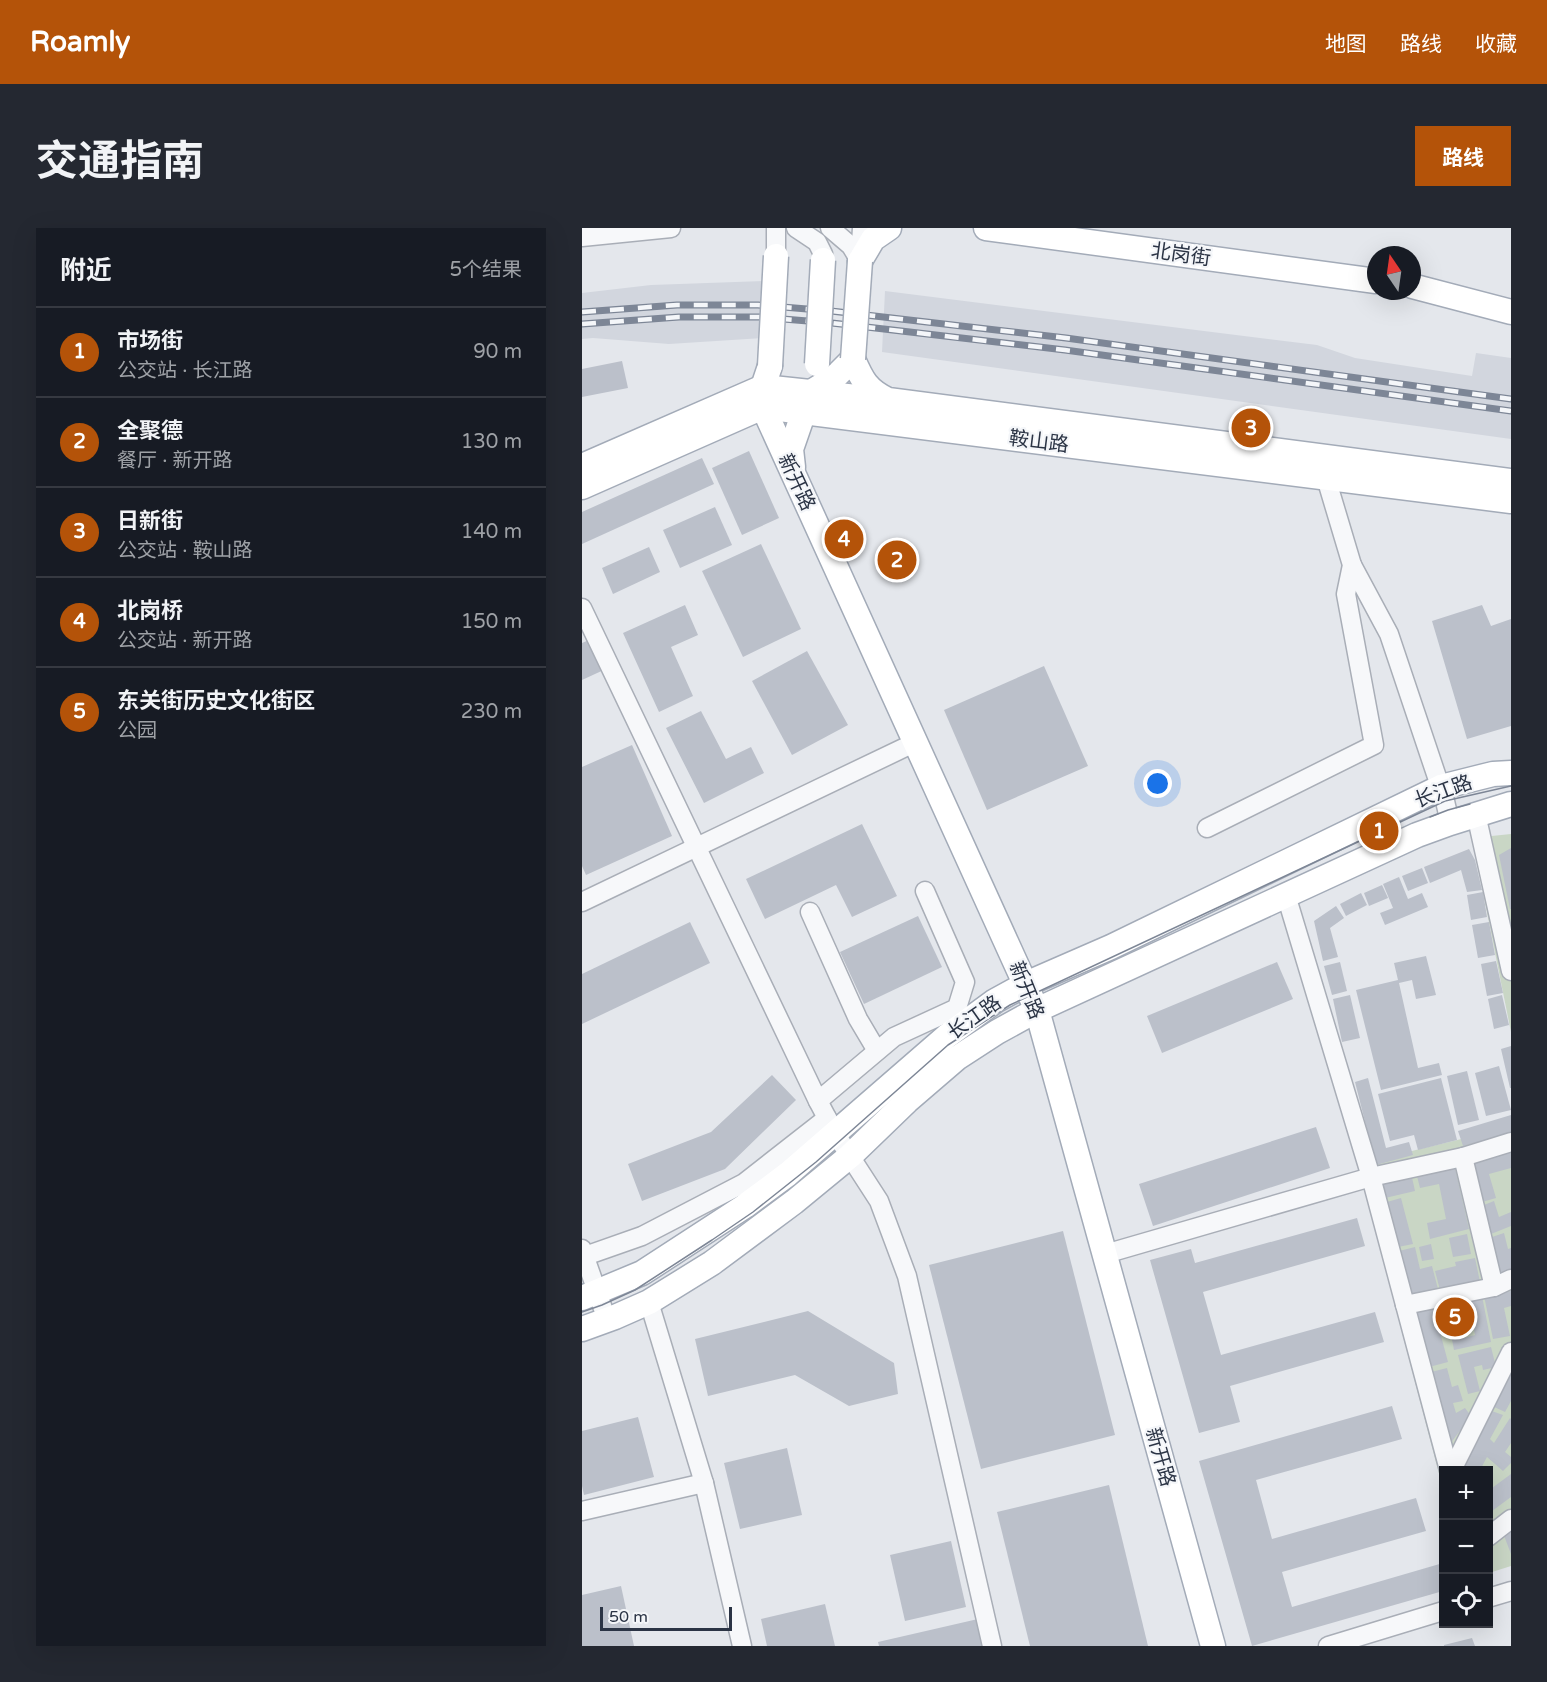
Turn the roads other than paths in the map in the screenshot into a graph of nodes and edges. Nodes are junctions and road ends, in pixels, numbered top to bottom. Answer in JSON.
{"nodes":[{"id":1,"x":671,"y":228,"type":"edge"},
{"id":2,"x":776,"y":228,"type":"edge"},
{"id":3,"x":796,"y":228,"type":"edge"},
{"id":4,"x":828,"y":228,"type":"edge"},
{"id":5,"x":862,"y":228,"type":"edge"},
{"id":6,"x":890,"y":228,"type":"edge"},
{"id":7,"x":986,"y":228,"type":"edge"},
{"id":8,"x":582,"y":237,"type":"edge"},
{"id":9,"x":776,"y":256,"type":"joint"},
{"id":10,"x":823,"y":257,"type":"junction"},
{"id":11,"x":860,"y":261,"type":"junction"},
{"id":12,"x":1367,"y":280,"type":"edge"},
{"id":13,"x":1421,"y":288,"type":"edge"},
{"id":14,"x":1511,"y":312,"type":"edge"},
{"id":15,"x":853,"y":359,"type":"junction"},
{"id":16,"x":765,"y":387,"type":"junction"},
{"id":17,"x":888,"y":400,"type":"junction"},
{"id":18,"x":807,"y":401,"type":"junction"},
{"id":19,"x":582,"y":466,"type":"edge"},
{"id":20,"x":794,"y":475,"type":"junction"},
{"id":21,"x":1326,"y":478,"type":"junction"},
{"id":22,"x":1511,"y":481,"type":"edge"},
{"id":23,"x":582,"y":487,"type":"edge"},
{"id":24,"x":1511,"y":501,"type":"edge"},
{"id":25,"x":1352,"y":565,"type":"junction"},
{"id":26,"x":582,"y":608,"type":"edge"},
{"id":27,"x":916,"y":742,"type":"junction"},
{"id":28,"x":1511,"y":773,"type":"edge"},
{"id":29,"x":1441,"y":787,"type":"junction"},
{"id":30,"x":1511,"y":804,"type":"edge"},
{"id":31,"x":1476,"y":814,"type":"junction"},
{"id":32,"x":1450,"y":823,"type":"junction"},
{"id":33,"x":1207,"y":828,"type":"dead end"},
{"id":34,"x":697,"y":847,"type":"junction"},
{"id":35,"x":924,"y":891,"type":"dead end"},
{"id":36,"x":1286,"y":895,"type":"junction"},
{"id":37,"x":582,"y":902,"type":"edge"},
{"id":38,"x":810,"y":912,"type":"dead end"},
{"id":39,"x":1511,"y":971,"type":"edge"},
{"id":40,"x":1026,"y":984,"type":"junction"},
{"id":41,"x":1037,"y":1010,"type":"junction"},
{"id":42,"x":877,"y":1051,"type":"junction"},
{"id":43,"x":818,"y":1101,"type":"junction"},
{"id":44,"x":831,"y":1125,"type":"junction"},
{"id":45,"x":1511,"y":1142,"type":"edge"},
{"id":46,"x":850,"y":1156,"type":"junction"},
{"id":47,"x":1463,"y":1157,"type":"junction"},
{"id":48,"x":1371,"y":1177,"type":"junction"},
{"id":49,"x":583,"y":1252,"type":"edge"},
{"id":50,"x":1105,"y":1254,"type":"junction"},
{"id":51,"x":1511,"y":1279,"type":"edge"},
{"id":52,"x":1494,"y":1287,"type":"junction"},
{"id":53,"x":590,"y":1295,"type":"edge"},
{"id":54,"x":649,"y":1302,"type":"junction"},
{"id":55,"x":1405,"y":1305,"type":"junction"},
{"id":56,"x":607,"y":1320,"type":"junction"},
{"id":57,"x":582,"y":1329,"type":"edge"},
{"id":58,"x":1511,"y":1352,"type":"edge"},
{"id":59,"x":1450,"y":1466,"type":"edge"},
{"id":60,"x":1453,"y":1466,"type":"edge"},
{"id":61,"x":704,"y":1483,"type":"junction"},
{"id":62,"x":582,"y":1511,"type":"edge"},
{"id":63,"x":1511,"y":1519,"type":"edge"},
{"id":64,"x":1493,"y":1533,"type":"edge"},
{"id":65,"x":1511,"y":1591,"type":"edge"},
{"id":66,"x":1493,"y":1596,"type":"edge"},
{"id":67,"x":1439,"y":1612,"type":"edge"},
{"id":68,"x":742,"y":1646,"type":"edge"},
{"id":69,"x":992,"y":1646,"type":"edge"},
{"id":70,"x":1213,"y":1646,"type":"edge"},
{"id":71,"x":1328,"y":1646,"type":"edge"}],
"edges":[{"from":1,"to":8,"type":"street"},
{"from":2,"to":9,"type":"street"},
{"from":3,"to":10,"type":"street"},
{"from":4,"to":10,"type":"street"},
{"from":4,"to":11,"type":"street"},
{"from":5,"to":11,"type":"street"},
{"from":6,"to":11,"type":"main road"},
{"from":7,"to":12,"type":"main road","name":"北岗街"},
{"from":9,"to":16,"type":"main road","bridge":true},
{"from":10,"to":18,"type":"main road","bridge":true},
{"from":11,"to":15,"type":"main road","bridge":true},
{"from":13,"to":14,"type":"main road"},
{"from":15,"to":17,"type":"main road","name":"鞍山路"},
{"from":15,"to":18,"type":"main road"},
{"from":16,"to":18,"type":"main road","name":"鞍山路"},
{"from":16,"to":19,"type":"main road"},
{"from":16,"to":20,"type":"main road","name":"新开路"},
{"from":16,"to":23,"type":"main road","name":"鞍山路"},
{"from":17,"to":18,"type":"main road"},
{"from":17,"to":22,"type":"main road","name":"鞍山路"},
{"from":18,"to":20,"type":"main road"},
{"from":18,"to":21,"type":"main road","name":"鞍山路"},
{"from":20,"to":27,"type":"main road","name":"新开路"},
{"from":21,"to":24,"type":"main road","name":"鞍山路"},
{"from":21,"to":25,"type":"street"},
{"from":25,"to":29,"type":"street"},
{"from":25,"to":33,"type":"street"},
{"from":26,"to":34,"type":"street"},
{"from":27,"to":34,"type":"street"},
{"from":27,"to":40,"type":"main road","name":"新开路"},
{"from":28,"to":29,"type":"main road","name":"长江路"},
{"from":29,"to":32,"type":"street"},
{"from":29,"to":40,"type":"main road","name":"长江路"},
{"from":30,"to":31,"type":"main road","name":"长江路"},
{"from":31,"to":32,"type":"main road","name":"长江路"},
{"from":31,"to":39,"type":"street"},
{"from":32,"to":36,"type":"main road","name":"长江路"},
{"from":34,"to":37,"type":"street"},
{"from":34,"to":43,"type":"street"},
{"from":35,"to":42,"type":"street"},
{"from":36,"to":41,"type":"main road","name":"长江路"},
{"from":36,"to":48,"type":"street"},
{"from":38,"to":42,"type":"street"},
{"from":40,"to":41,"type":"main road","name":"新开路"},
{"from":40,"to":44,"type":"main road","name":"长江路"},
{"from":41,"to":46,"type":"main road","name":"长江路"},
{"from":41,"to":50,"type":"main road","name":"新开路"},
{"from":42,"to":43,"type":"street"},
{"from":43,"to":44,"type":"street"},
{"from":44,"to":46,"type":"street"},
{"from":44,"to":49,"type":"street"},
{"from":44,"to":53,"type":"main road","name":"长江路"},
{"from":45,"to":47,"type":"street"},
{"from":46,"to":54,"type":"main road","name":"长江路"},
{"from":46,"to":69,"type":"street"},
{"from":47,"to":48,"type":"street"},
{"from":47,"to":52,"type":"street"},
{"from":48,"to":50,"type":"street"},
{"from":48,"to":55,"type":"street"},
{"from":49,"to":53,"type":"street"},
{"from":50,"to":70,"type":"main road","name":"新开路"},
{"from":51,"to":52,"type":"street"},
{"from":52,"to":55,"type":"street"},
{"from":53,"to":56,"type":"street"},
{"from":54,"to":56,"type":"main road","name":"长江路"},
{"from":54,"to":61,"type":"street"},
{"from":55,"to":59,"type":"street"},
{"from":56,"to":57,"type":"main road","name":"长江路"},
{"from":58,"to":60,"type":"street"},
{"from":61,"to":62,"type":"street"},
{"from":61,"to":68,"type":"street"},
{"from":63,"to":64,"type":"street"},
{"from":65,"to":66,"type":"street"},
{"from":67,"to":71,"type":"street"}]}
